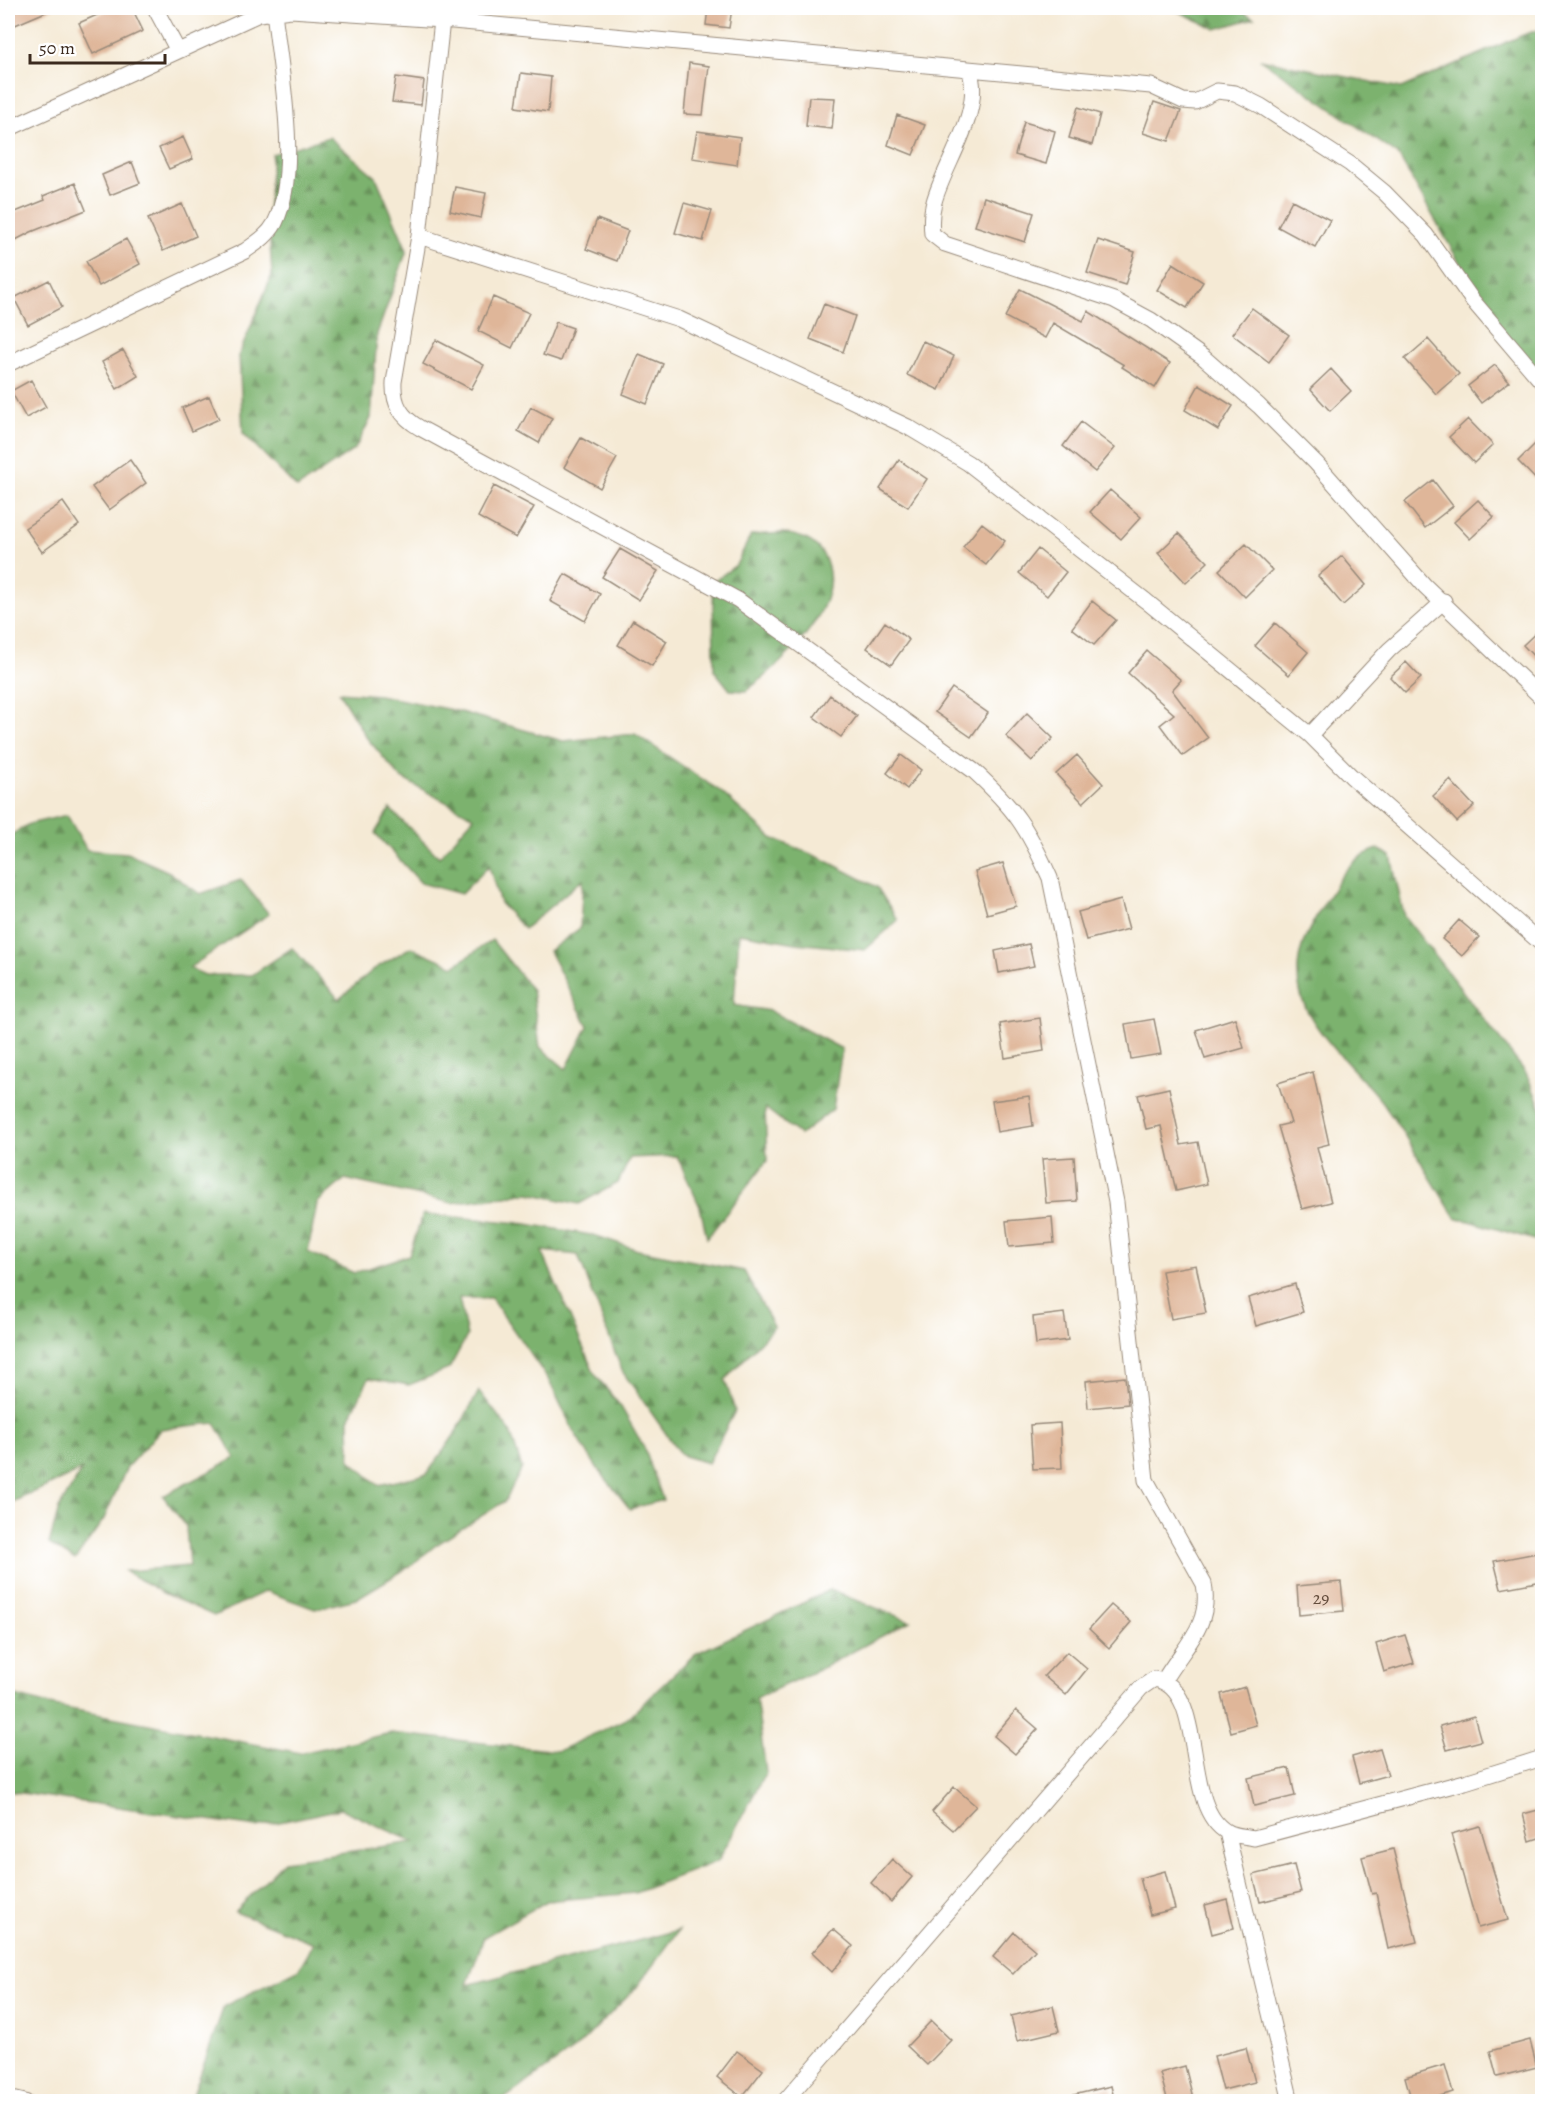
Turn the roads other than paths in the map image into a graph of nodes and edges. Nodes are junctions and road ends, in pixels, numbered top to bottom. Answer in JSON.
{"nodes":[{"id":1,"x":155,"y":8,"type":"edge"},
{"id":2,"x":274,"y":11,"type":"junction"},
{"id":3,"x":442,"y":20,"type":"junction"},
{"id":4,"x":178,"y":51,"type":"junction"},
{"id":5,"x":969,"y":70,"type":"junction"},
{"id":6,"x":8,"y":129,"type":"edge"},
{"id":7,"x":419,"y":236,"type":"junction"},
{"id":8,"x":8,"y":364,"type":"edge"},
{"id":9,"x":1542,"y":382,"type":"edge"},
{"id":10,"x":1444,"y":601,"type":"junction"},
{"id":11,"x":1542,"y":698,"type":"edge"},
{"id":12,"x":1310,"y":735,"type":"junction"},
{"id":13,"x":1542,"y":944,"type":"edge"},
{"id":14,"x":1164,"y":1680,"type":"junction"},
{"id":15,"x":1542,"y":1758,"type":"edge"},
{"id":16,"x":1227,"y":1832,"type":"junction"},
{"id":17,"x":8,"y":2098,"type":"edge"},
{"id":18,"x":25,"y":2102,"type":"edge"},
{"id":19,"x":784,"y":2102,"type":"edge"},
{"id":20,"x":1291,"y":2102,"type":"edge"}],
"edges":[{"from":1,"to":4,"type":"street"},
{"from":2,"to":3,"type":"street"},
{"from":2,"to":4,"type":"street"},
{"from":2,"to":8,"type":"street"},
{"from":3,"to":5,"type":"street"},
{"from":3,"to":7,"type":"street"},
{"from":4,"to":6,"type":"street"},
{"from":5,"to":9,"type":"street"},
{"from":5,"to":10,"type":"street"},
{"from":7,"to":12,"type":"street"},
{"from":7,"to":14,"type":"street"},
{"from":10,"to":11,"type":"street"},
{"from":10,"to":12,"type":"street"},
{"from":12,"to":13,"type":"street"},
{"from":14,"to":16,"type":"street"},
{"from":14,"to":19,"type":"street"},
{"from":15,"to":16,"type":"street"},
{"from":16,"to":20,"type":"street"},
{"from":17,"to":18,"type":"street"}]}
